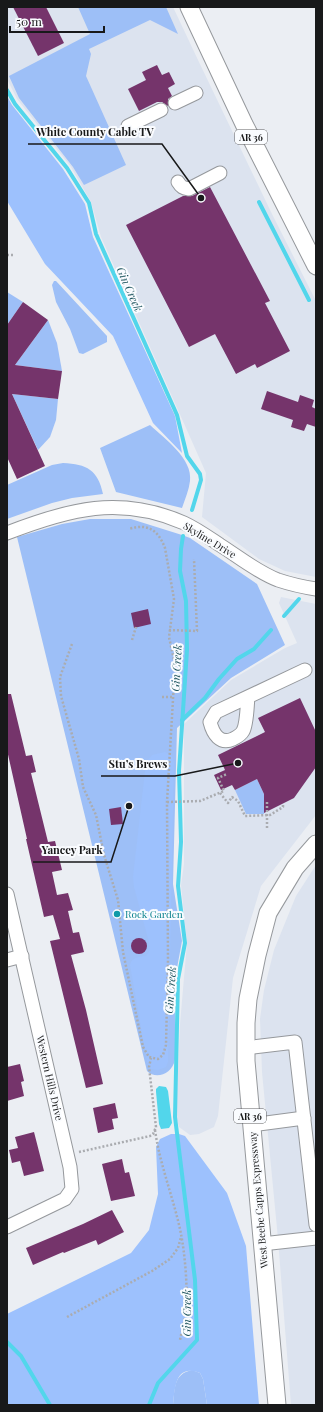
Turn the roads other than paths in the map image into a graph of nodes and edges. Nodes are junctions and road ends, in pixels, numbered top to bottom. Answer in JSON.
{"nodes":[{"id":1,"x":189,"y":7,"type":"edge"},
{"id":2,"x":196,"y":93,"type":"dead end"},
{"id":3,"x":175,"y":103,"type":"dead end"},
{"id":4,"x":161,"y":110,"type":"dead end"},
{"id":5,"x":128,"y":126,"type":"dead end"},
{"id":6,"x":220,"y":173,"type":"dead end"},
{"id":7,"x":178,"y":182,"type":"dead end"},
{"id":8,"x":316,"y":266,"type":"edge"},
{"id":9,"x":7,"y":533,"type":"edge"},
{"id":10,"x":316,"y":589,"type":"edge"},
{"id":11,"x":306,"y":670,"type":"dead end"},
{"id":12,"x":248,"y":697,"type":"dead end"},
{"id":13,"x":316,"y":844,"type":"edge"},
{"id":14,"x":7,"y":894,"type":"edge"},
{"id":15,"x":22,"y":956,"type":"junction"},
{"id":16,"x":7,"y":960,"type":"edge"},
{"id":17,"x":245,"y":1048,"type":"junction"},
{"id":18,"x":304,"y":1118,"type":"junction"},
{"id":19,"x":251,"y":1125,"type":"junction"},
{"id":20,"x":316,"y":1225,"type":"edge"},
{"id":21,"x":7,"y":1227,"type":"edge"},
{"id":22,"x":316,"y":1238,"type":"edge"},
{"id":23,"x":262,"y":1244,"type":"junction"},
{"id":24,"x":276,"y":1405,"type":"edge"}],
"edges":[{"from":1,"to":8,"type":"main road","number":"AR 36"},
{"from":2,"to":3,"type":"street"},
{"from":4,"to":5,"type":"street"},
{"from":6,"to":7,"type":"street"},
{"from":9,"to":10,"type":"street","name":"Skyline Drive"},
{"from":11,"to":12,"type":"street"},
{"from":13,"to":17,"type":"main road","name":"West Beebe Capps Expressway","number":"AR 36"},
{"from":14,"to":15,"type":"street","name":"Western Hills Drive"},
{"from":15,"to":16,"type":"street"},
{"from":15,"to":21,"type":"street","name":"Western Hills Drive"},
{"from":17,"to":18,"type":"street"},
{"from":17,"to":19,"type":"main road","name":"West Beebe Capps Expressway","number":"AR 36"},
{"from":18,"to":19,"type":"street"},
{"from":18,"to":20,"type":"street"},
{"from":19,"to":23,"type":"main road","name":"West Beebe Capps Expressway","number":"AR 36"},
{"from":22,"to":23,"type":"street"},
{"from":23,"to":24,"type":"main road","name":"West Beebe Capps Expressway","number":"AR 36"}]}
